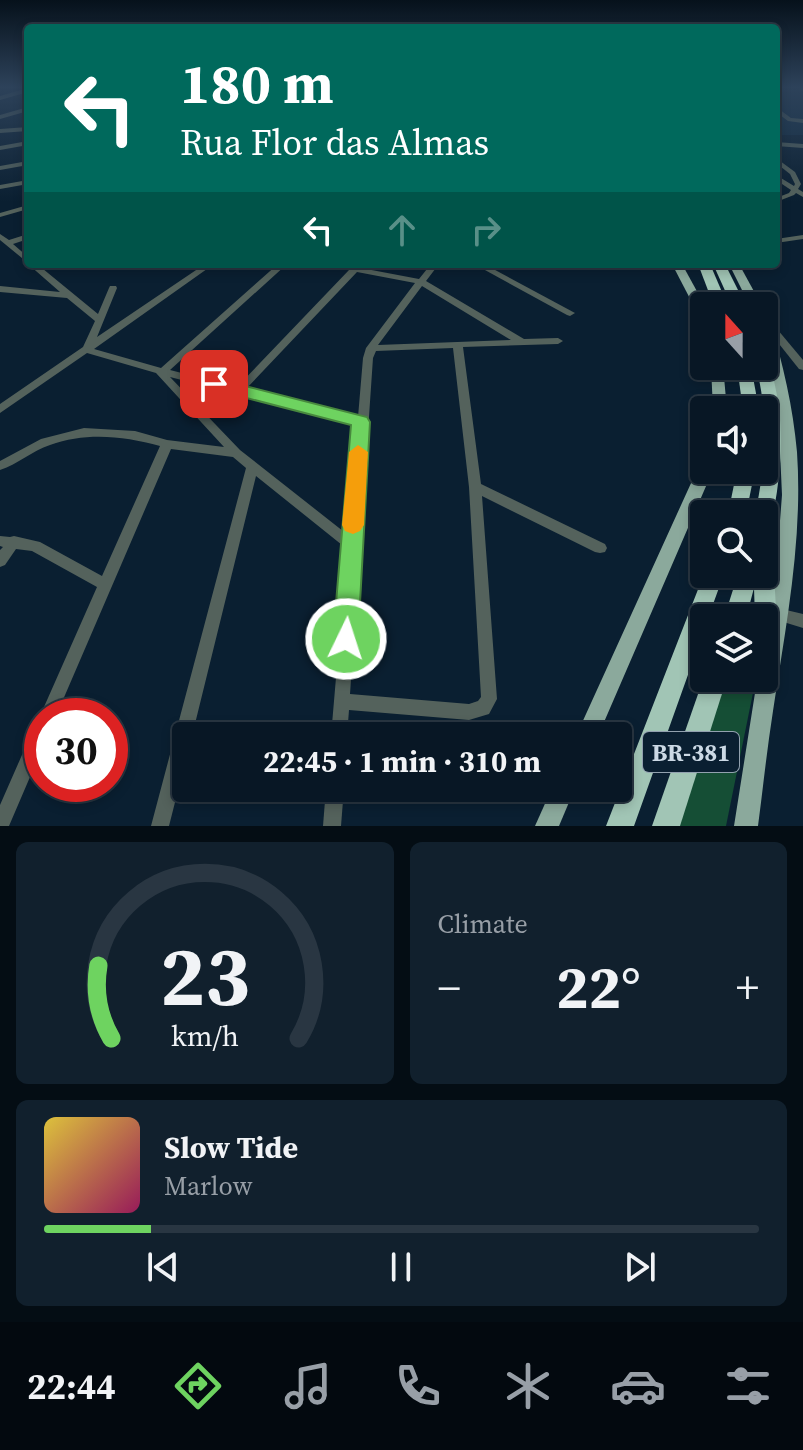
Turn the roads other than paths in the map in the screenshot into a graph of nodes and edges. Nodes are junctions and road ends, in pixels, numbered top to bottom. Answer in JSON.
{"nodes":[{"id":1,"x":24,"y":128,"type":"edge"},
{"id":2,"x":4,"y":131,"type":"edge"},
{"id":3,"x":24,"y":144,"type":"edge"},
{"id":4,"x":780,"y":144,"type":"edge"},
{"id":5,"x":803,"y":146,"type":"edge"},
{"id":6,"x":0,"y":148,"type":"edge"},
{"id":7,"x":780,"y":162,"type":"edge"},
{"id":8,"x":780,"y":163,"type":"edge"},
{"id":9,"x":24,"y":164,"type":"edge"},
{"id":10,"x":792,"y":164,"type":"dead end"},
{"id":11,"x":0,"y":168,"type":"edge"},
{"id":12,"x":780,"y":179,"type":"edge"},
{"id":13,"x":24,"y":183,"type":"edge"},
{"id":14,"x":0,"y":187,"type":"edge"},
{"id":15,"x":798,"y":189,"type":"edge"},
{"id":16,"x":780,"y":198,"type":"edge"},
{"id":17,"x":803,"y":202,"type":"edge"},
{"id":18,"x":24,"y":208,"type":"edge"},
{"id":19,"x":0,"y":215,"type":"edge"},
{"id":20,"x":24,"y":236,"type":"edge"},
{"id":21,"x":803,"y":237,"type":"edge"},
{"id":22,"x":4,"y":239,"type":"edge"},
{"id":23,"x":780,"y":240,"type":"edge"},
{"id":24,"x":24,"y":256,"type":"edge"},
{"id":25,"x":38,"y":268,"type":"edge"},
{"id":26,"x":204,"y":268,"type":"edge"},
{"id":27,"x":279,"y":268,"type":"edge"},
{"id":28,"x":357,"y":268,"type":"edge"},
{"id":29,"x":362,"y":268,"type":"edge"},
{"id":30,"x":432,"y":268,"type":"edge"},
{"id":31,"x":486,"y":268,"type":"edge"},
{"id":32,"x":679,"y":268,"type":"edge"},
{"id":33,"x":704,"y":268,"type":"edge"},
{"id":34,"x":721,"y":268,"type":"edge"},
{"id":35,"x":736,"y":268,"type":"edge"},
{"id":36,"x":421,"y":282,"type":"junction"},
{"id":37,"x":113,"y":288,"type":"dead end"},
{"id":38,"x":0,"y":291,"type":"edge"},
{"id":39,"x":692,"y":292,"type":"edge"},
{"id":40,"x":715,"y":292,"type":"edge"},
{"id":41,"x":732,"y":292,"type":"edge"},
{"id":42,"x":749,"y":292,"type":"edge"},
{"id":43,"x":69,"y":295,"type":"junction"},
{"id":44,"x":570,"y":313,"type":"dead end"},
{"id":45,"x":98,"y":319,"type":"junction"},
{"id":46,"x":778,"y":337,"type":"edge"},
{"id":47,"x":558,"y":341,"type":"dead end"},
{"id":48,"x":523,"y":343,"type":"junction"},
{"id":49,"x":458,"y":345,"type":"junction"},
{"id":50,"x":371,"y":348,"type":"junction"},
{"id":51,"x":778,"y":349,"type":"edge"},
{"id":52,"x":87,"y":350,"type":"junction"},
{"id":53,"x":803,"y":367,"type":"edge"},
{"id":54,"x":161,"y":373,"type":"junction"},
{"id":55,"x":766,"y":380,"type":"edge"},
{"id":56,"x":241,"y":389,"type":"junction"},
{"id":57,"x":0,"y":394,"type":"edge"},
{"id":58,"x":15,"y":398,"type":"junction"},
{"id":59,"x":0,"y":409,"type":"edge"},
{"id":60,"x":361,"y":422,"type":"junction"},
{"id":61,"x":167,"y":444,"type":"junction"},
{"id":62,"x":236,"y":453,"type":"junction"},
{"id":63,"x":253,"y":465,"type":"junction"},
{"id":64,"x":0,"y":466,"type":"edge"},
{"id":65,"x":699,"y":484,"type":"edge"},
{"id":66,"x":475,"y":487,"type":"junction"},
{"id":67,"x":766,"y":500,"type":"edge"},
{"id":68,"x":7,"y":541,"type":"edge"},
{"id":69,"x":351,"y":545,"type":"junction"},
{"id":70,"x":600,"y":548,"type":"dead end"},
{"id":71,"x":0,"y":561,"type":"edge"},
{"id":72,"x":105,"y":584,"type":"junction"},
{"id":73,"x":709,"y":588,"type":"edge"},
{"id":74,"x":782,"y":615,"type":"junction"},
{"id":75,"x":803,"y":621,"type":"edge"},
{"id":76,"x":778,"y":632,"type":"edge"},
{"id":77,"x":710,"y":692,"type":"edge"},
{"id":78,"x":766,"y":692,"type":"edge"},
{"id":79,"x":56,"y":698,"type":"edge"},
{"id":80,"x":342,"y":701,"type":"junction"},
{"id":81,"x":340,"y":722,"type":"edge"},
{"id":82,"x":593,"y":722,"type":"edge"},
{"id":83,"x":24,"y":771,"type":"edge"},
{"id":84,"x":334,"y":802,"type":"edge"},
{"id":85,"x":558,"y":802,"type":"edge"},
{"id":86,"x":0,"y":826,"type":"edge"},
{"id":87,"x":160,"y":826,"type":"edge"},
{"id":88,"x":332,"y":826,"type":"edge"},
{"id":89,"x":547,"y":826,"type":"edge"},
{"id":90,"x":620,"y":826,"type":"edge"},
{"id":91,"x":666,"y":826,"type":"edge"},
{"id":92,"x":746,"y":826,"type":"edge"}],
"edges":[{"from":1,"to":2,"type":"street"},
{"from":3,"to":6,"type":"street"},
{"from":4,"to":5,"type":"street"},
{"from":7,"to":10,"type":"street"},
{"from":8,"to":15,"type":"street"},
{"from":9,"to":11,"type":"street"},
{"from":12,"to":15,"type":"street"},
{"from":13,"to":14,"type":"street"},
{"from":15,"to":16,"type":"street"},
{"from":15,"to":17,"type":"street"},
{"from":18,"to":19,"type":"street"},
{"from":20,"to":22,"type":"street"},
{"from":21,"to":23,"type":"street"},
{"from":22,"to":24,"type":"street"},
{"from":25,"to":43,"type":"street"},
{"from":26,"to":52,"type":"street"},
{"from":27,"to":54,"type":"street"},
{"from":28,"to":56,"type":"street"},
{"from":29,"to":36,"type":"street"},
{"from":30,"to":36,"type":"street"},
{"from":31,"to":44,"type":"street"},
{"from":32,"to":39,"type":"main road"},
{"from":33,"to":40,"type":"highway"},
{"from":34,"to":41,"type":"highway"},
{"from":35,"to":42,"type":"main road"},
{"from":36,"to":48,"type":"street"},
{"from":36,"to":50,"type":"street"},
{"from":37,"to":45,"type":"street"},
{"from":38,"to":43,"type":"street"},
{"from":43,"to":45,"type":"street"},
{"from":45,"to":52,"type":"street"},
{"from":46,"to":53,"type":"street"},
{"from":47,"to":48,"type":"street"},
{"from":48,"to":49,"type":"street"},
{"from":49,"to":50,"type":"street"},
{"from":49,"to":66,"type":"street"},
{"from":50,"to":60,"type":"street"},
{"from":51,"to":74,"type":"main road"},
{"from":52,"to":54,"type":"street"},
{"from":52,"to":58,"type":"street"},
{"from":54,"to":56,"type":"street"},
{"from":54,"to":62,"type":"street"},
{"from":55,"to":67,"type":"highway"},
{"from":56,"to":60,"type":"street"},
{"from":57,"to":58,"type":"street"},
{"from":58,"to":59,"type":"street"},
{"from":60,"to":69,"type":"street"},
{"from":61,"to":62,"type":"street"},
{"from":61,"to":64,"type":"street"},
{"from":61,"to":72,"type":"street"},
{"from":62,"to":63,"type":"street"},
{"from":63,"to":69,"type":"street"},
{"from":63,"to":87,"type":"street"},
{"from":65,"to":82,"type":"main road"},
{"from":66,"to":70,"type":"street"},
{"from":66,"to":80,"type":"street"},
{"from":68,"to":71,"type":"street"},
{"from":68,"to":72,"type":"street"},
{"from":69,"to":80,"type":"street"},
{"from":72,"to":79,"type":"street"},
{"from":73,"to":90,"type":"highway","number":"BR-381"},
{"from":74,"to":75,"type":"street"},
{"from":74,"to":76,"type":"main road"},
{"from":77,"to":91,"type":"highway","number":"BR-381"},
{"from":78,"to":92,"type":"main road"},
{"from":80,"to":81,"type":"street"},
{"from":83,"to":86,"type":"street"},
{"from":84,"to":88,"type":"street"},
{"from":85,"to":89,"type":"main road"}]}
